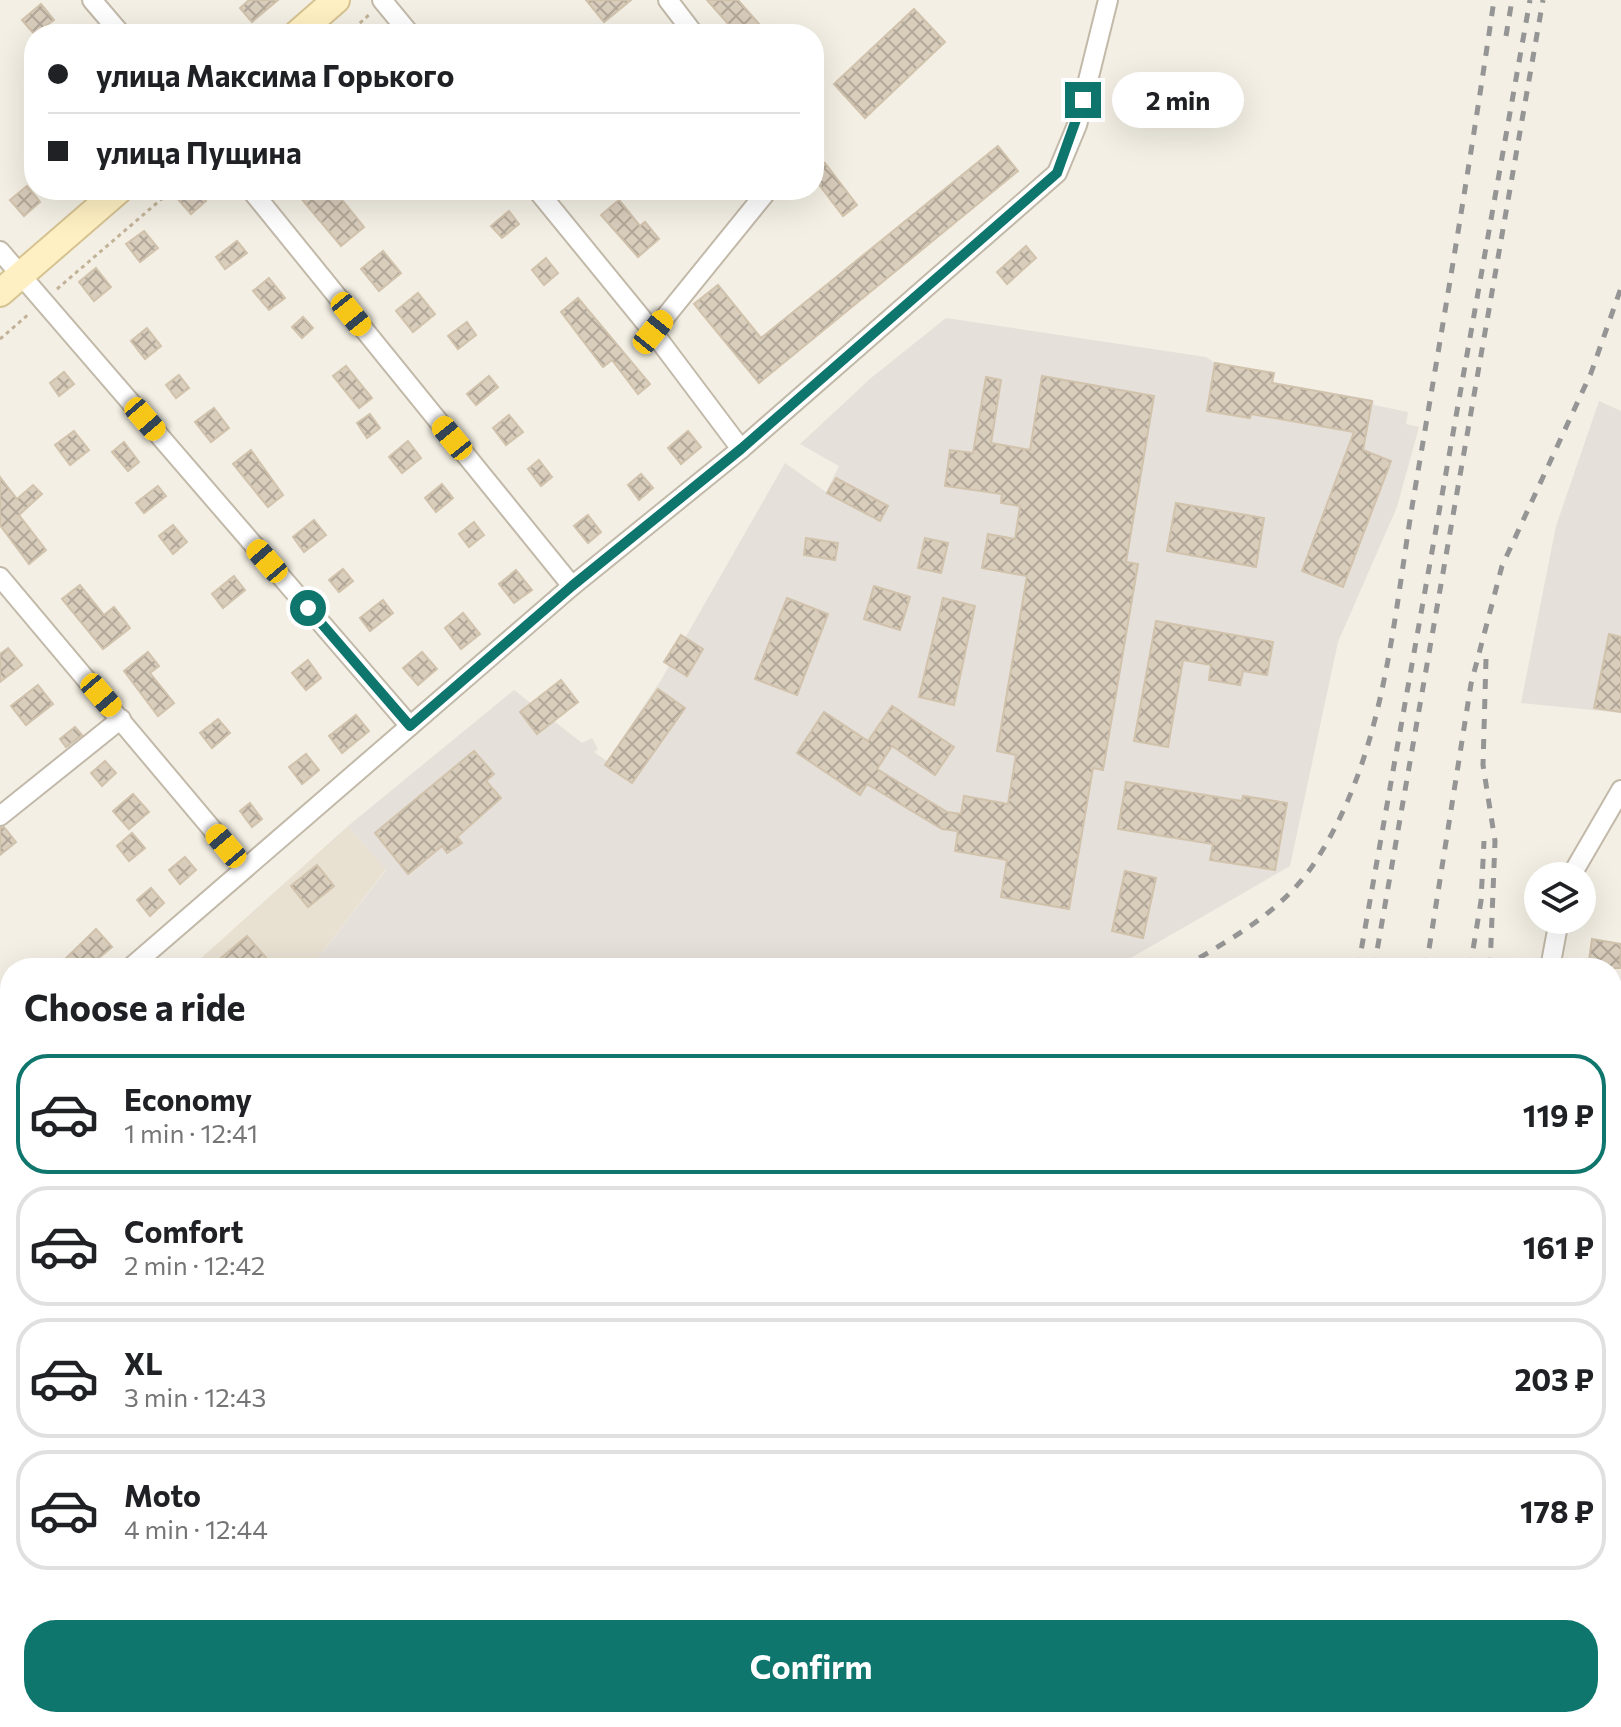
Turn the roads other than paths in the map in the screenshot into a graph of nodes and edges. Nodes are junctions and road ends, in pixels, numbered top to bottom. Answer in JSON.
{"nodes":[{"id":1,"x":92,"y":0,"type":"edge"},
{"id":2,"x":336,"y":0,"type":"edge"},
{"id":3,"x":668,"y":0,"type":"edge"},
{"id":4,"x":1108,"y":0,"type":"edge"},
{"id":5,"x":383,"y":1,"type":"edge"},
{"id":6,"x":112,"y":24,"type":"edge"},
{"id":7,"x":308,"y":24,"type":"edge"},
{"id":8,"x":402,"y":24,"type":"edge"},
{"id":9,"x":686,"y":24,"type":"edge"},
{"id":10,"x":107,"y":200,"type":"edge"},
{"id":11,"x":259,"y":200,"type":"edge"},
{"id":12,"x":545,"y":200,"type":"edge"},
{"id":13,"x":760,"y":200,"type":"edge"},
{"id":14,"x":0,"y":251,"type":"edge"},
{"id":15,"x":20,"y":276,"type":"junction"},
{"id":16,"x":0,"y":293,"type":"edge"},
{"id":17,"x":653,"y":332,"type":"junction"},
{"id":18,"x":741,"y":449,"type":"junction"},
{"id":19,"x":0,"y":577,"type":"edge"},
{"id":20,"x":572,"y":586,"type":"junction"},
{"id":21,"x":121,"y":719,"type":"junction"},
{"id":22,"x":410,"y":726,"type":"junction"},
{"id":23,"x":1621,"y":790,"type":"edge"},
{"id":24,"x":0,"y":816,"type":"edge"},
{"id":25,"x":1579,"y":862,"type":"edge"},
{"id":26,"x":244,"y":867,"type":"junction"},
{"id":27,"x":1556,"y":934,"type":"edge"},
{"id":28,"x":141,"y":958,"type":"edge"},
{"id":29,"x":1552,"y":958,"type":"edge"}],
"edges":[{"from":1,"to":6,"type":"street"},
{"from":2,"to":7,"type":"main road"},
{"from":3,"to":9,"type":"street"},
{"from":4,"to":18,"type":"street"},
{"from":5,"to":8,"type":"street"},
{"from":10,"to":15,"type":"main road"},
{"from":11,"to":20,"type":"street"},
{"from":12,"to":17,"type":"street"},
{"from":13,"to":17,"type":"street"},
{"from":14,"to":15,"type":"street"},
{"from":15,"to":16,"type":"main road"},
{"from":15,"to":22,"type":"street"},
{"from":17,"to":18,"type":"street"},
{"from":18,"to":20,"type":"street"},
{"from":19,"to":21,"type":"street"},
{"from":20,"to":22,"type":"street"},
{"from":21,"to":24,"type":"street"},
{"from":21,"to":26,"type":"street"},
{"from":22,"to":26,"type":"street"},
{"from":23,"to":25,"type":"street"},
{"from":26,"to":28,"type":"street"},
{"from":27,"to":29,"type":"street"}]}
